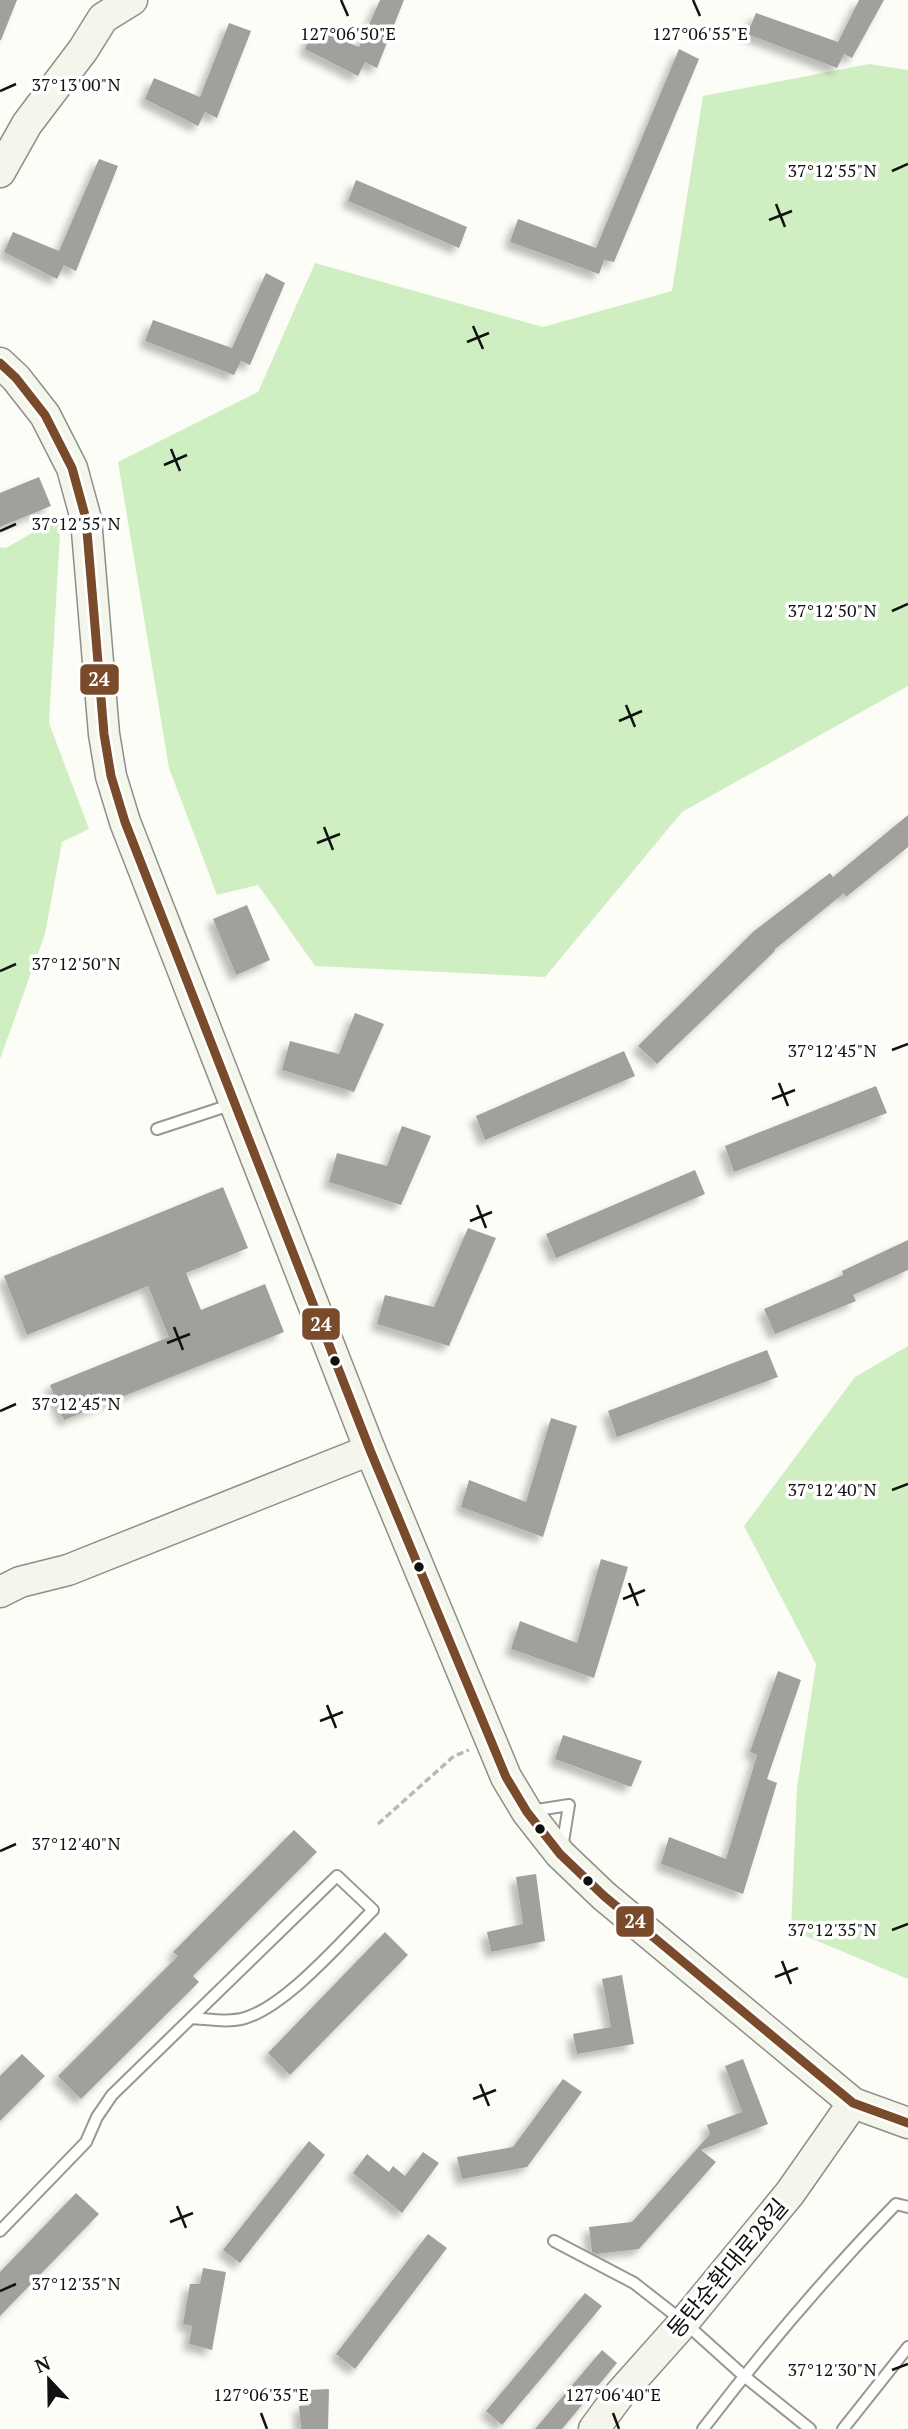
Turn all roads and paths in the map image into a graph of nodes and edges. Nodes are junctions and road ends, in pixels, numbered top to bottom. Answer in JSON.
{"nodes":[{"id":1,"x":132,"y":0,"type":"edge"},
{"id":2,"x":0,"y":173,"type":"edge"},
{"id":3,"x":0,"y":363,"type":"edge"},
{"id":4,"x":236,"y":1103,"type":"junction"},
{"id":5,"x":157,"y":1129,"type":"dead end"},
{"id":6,"x":370,"y":1450,"type":"junction"},
{"id":7,"x":0,"y":1592,"type":"edge"},
{"id":8,"x":490,"y":1740,"type":"junction"},
{"id":9,"x":378,"y":1824,"type":"dead end"},
{"id":10,"x":191,"y":2018,"type":"junction"},
{"id":11,"x":853,"y":2103,"type":"junction"},
{"id":12,"x":908,"y":2123,"type":"edge"},
{"id":13,"x":908,"y":2207,"type":"edge"},
{"id":14,"x":0,"y":2231,"type":"edge"},
{"id":15,"x":554,"y":2241,"type":"dead end"},
{"id":16,"x":684,"y":2322,"type":"junction"},
{"id":17,"x":908,"y":2347,"type":"edge"},
{"id":18,"x":744,"y":2376,"type":"junction"},
{"id":19,"x":594,"y":2429,"type":"edge"},
{"id":20,"x":703,"y":2429,"type":"edge"},
{"id":21,"x":810,"y":2429,"type":"edge"},
{"id":22,"x":843,"y":2429,"type":"edge"}],
"edges":[{"from":1,"to":2,"type":"street"},
{"from":3,"to":4,"type":"street"},
{"from":4,"to":5,"type":"lane"},
{"from":4,"to":6,"type":"street"},
{"from":6,"to":7,"type":"street"},
{"from":6,"to":8,"type":"street"},
{"from":8,"to":9,"type":"path"},
{"from":8,"to":11,"type":"street"},
{"from":10,"to":10,"type":"lane"},
{"from":10,"to":14,"type":"lane"},
{"from":11,"to":12,"type":"street"},
{"from":11,"to":16,"type":"street","name":"동탄순환대로28길"},
{"from":13,"to":18,"type":"lane"},
{"from":15,"to":16,"type":"lane"},
{"from":16,"to":18,"type":"lane"},
{"from":16,"to":19,"type":"street","name":"동탄순환대로28길"},
{"from":17,"to":22,"type":"lane"},
{"from":18,"to":20,"type":"lane"},
{"from":18,"to":21,"type":"lane"}]}
